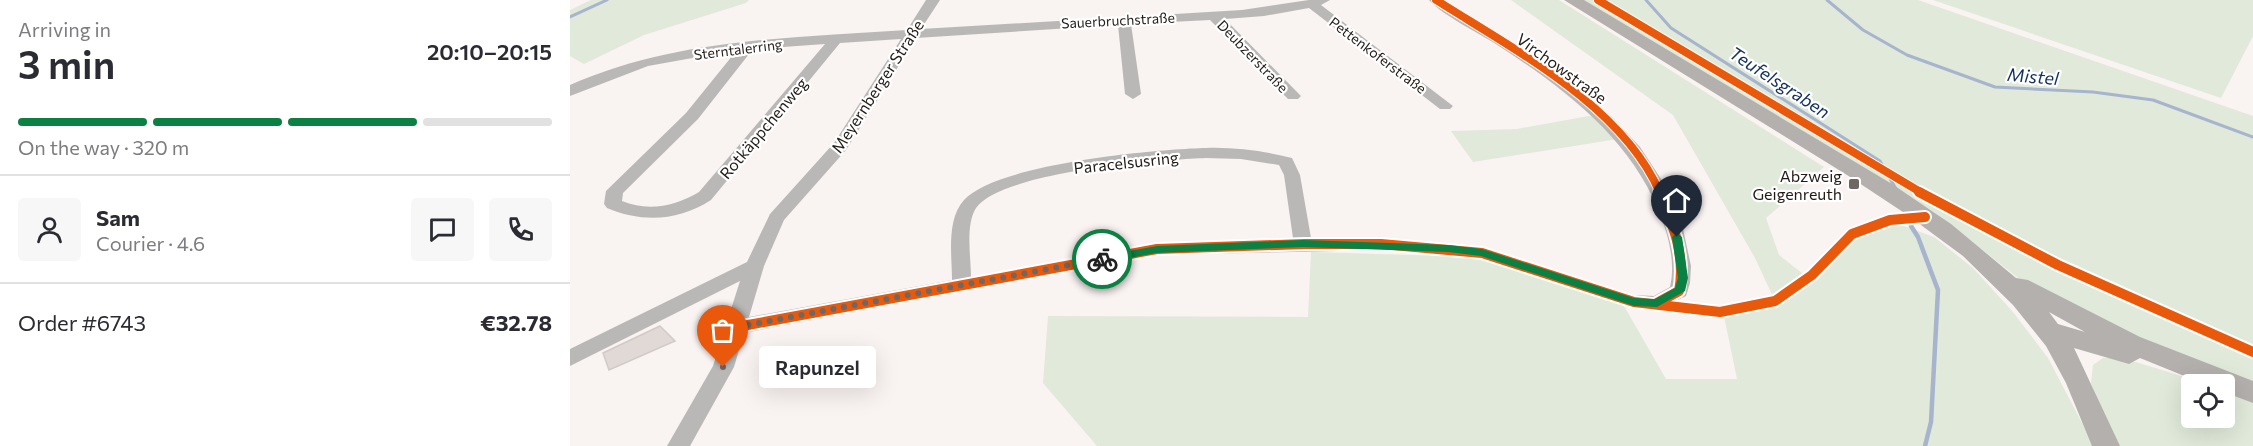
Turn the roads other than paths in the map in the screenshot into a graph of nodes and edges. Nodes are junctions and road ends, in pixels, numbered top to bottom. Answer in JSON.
{"nodes":[{"id":1,"x":933,"y":0,"type":"edge"},
{"id":2,"x":1436,"y":0,"type":"edge"},
{"id":3,"x":1572,"y":0,"type":"edge"},
{"id":4,"x":1317,"y":2,"type":"edge"},
{"id":5,"x":1213,"y":15,"type":"junction"},
{"id":6,"x":1125,"y":20,"type":"junction"},
{"id":7,"x":911,"y":34,"type":"junction"},
{"id":8,"x":836,"y":39,"type":"junction"},
{"id":9,"x":748,"y":46,"type":"junction"},
{"id":10,"x":570,"y":91,"type":"edge"},
{"id":11,"x":1133,"y":94,"type":"dead end"},
{"id":12,"x":1293,"y":96,"type":"dead end"},
{"id":13,"x":1445,"y":106,"type":"dead end"},
{"id":14,"x":1303,"y":244,"type":"junction"},
{"id":15,"x":755,"y":266,"type":"junction"},
{"id":16,"x":1988,"y":266,"type":"junction"},
{"id":17,"x":962,"y":285,"type":"junction"},
{"id":18,"x":737,"y":327,"type":"junction"},
{"id":19,"x":2048,"y":329,"type":"junction"},
{"id":20,"x":2108,"y":340,"type":"junction"},
{"id":21,"x":570,"y":358,"type":"edge"},
{"id":22,"x":2253,"y":392,"type":"edge"},
{"id":23,"x":2085,"y":393,"type":"junction"},
{"id":24,"x":678,"y":446,"type":"edge"},
{"id":25,"x":2106,"y":446,"type":"edge"}],
"edges":[{"from":1,"to":7,"type":"street","name":"Meyernberger Straße"},
{"from":2,"to":14,"type":"street","name":"Virchowstraße"},
{"from":3,"to":16,"type":"main road"},
{"from":4,"to":5,"type":"street","name":"Sauerbruchstraße"},
{"from":4,"to":13,"type":"street","name":"Pettenkoferstraße"},
{"from":5,"to":6,"type":"street","name":"Sauerbruchstraße"},
{"from":5,"to":12,"type":"street","name":"Deubzerstraße"},
{"from":6,"to":7,"type":"street","name":"Sauerbruchstraße"},
{"from":6,"to":11,"type":"street"},
{"from":7,"to":8,"type":"street","name":"Sterntalerring"},
{"from":7,"to":15,"type":"street","name":"Meyernberger Straße"},
{"from":8,"to":9,"type":"street","name":"Sterntalerring"},
{"from":8,"to":9,"type":"street","name":"Rotkäppchenweg"},
{"from":9,"to":10,"type":"street","name":"Sterntalerring"},
{"from":14,"to":17,"type":"street"},
{"from":14,"to":17,"type":"street","name":"Paracelsusring"},
{"from":15,"to":18,"type":"street","name":"Meyernberger Straße"},
{"from":15,"to":21,"type":"street"},
{"from":16,"to":19,"type":"main road"},
{"from":16,"to":20,"type":"main road"},
{"from":17,"to":18,"type":"street"},
{"from":18,"to":24,"type":"street","name":"Meyernberger Straße"},
{"from":19,"to":20,"type":"main road"},
{"from":19,"to":23,"type":"main road"},
{"from":20,"to":22,"type":"main road"},
{"from":20,"to":23,"type":"main road"},
{"from":23,"to":25,"type":"main road"}]}
